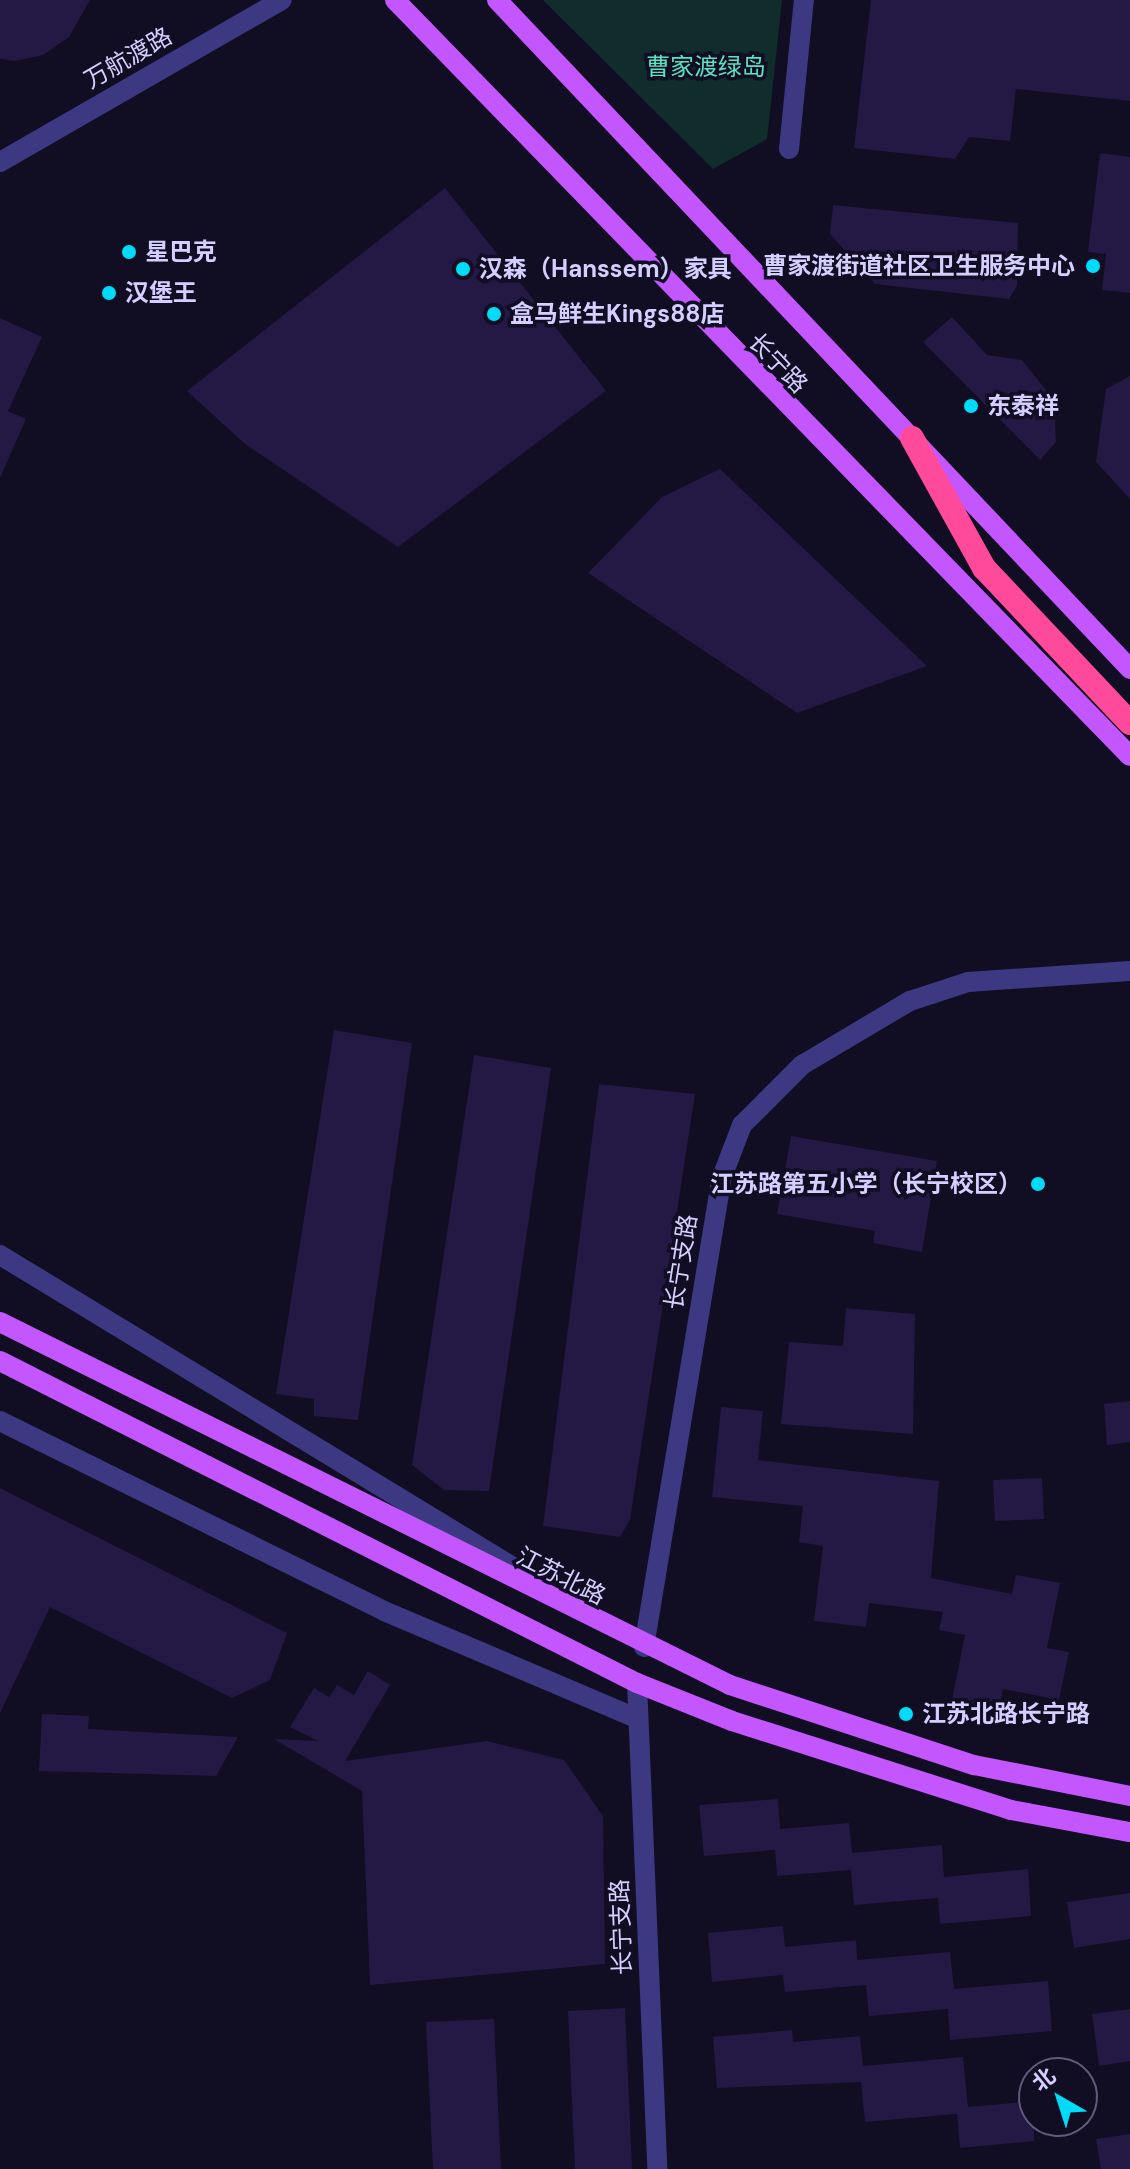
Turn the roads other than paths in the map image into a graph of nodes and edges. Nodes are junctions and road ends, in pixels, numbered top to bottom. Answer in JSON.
{"nodes":[{"id":1,"x":282,"y":0,"type":"edge"},
{"id":2,"x":395,"y":0,"type":"edge"},
{"id":3,"x":497,"y":0,"type":"edge"},
{"id":4,"x":804,"y":0,"type":"edge"},
{"id":5,"x":789,"y":149,"type":"dead end"},
{"id":6,"x":0,"y":162,"type":"edge"},
{"id":7,"x":912,"y":438,"type":"junction"},
{"id":8,"x":1130,"y":669,"type":"edge"},
{"id":9,"x":1130,"y":723,"type":"edge"},
{"id":10,"x":1130,"y":756,"type":"edge"},
{"id":11,"x":1129,"y":970,"type":"edge"},
{"id":12,"x":0,"y":1255,"type":"edge"},
{"id":13,"x":0,"y":1322,"type":"edge"},
{"id":14,"x":0,"y":1361,"type":"edge"},
{"id":15,"x":0,"y":1421,"type":"edge"},
{"id":16,"x":542,"y":1585,"type":"dead end"},
{"id":17,"x":644,"y":1647,"type":"junction"},
{"id":18,"x":637,"y":1683,"type":"junction"},
{"id":19,"x":638,"y":1719,"type":"junction"},
{"id":20,"x":1130,"y":1796,"type":"edge"},
{"id":21,"x":1130,"y":1832,"type":"edge"},
{"id":22,"x":657,"y":2169,"type":"edge"}],
"edges":[{"from":1,"to":6,"type":"street","name":"万航渡路"},
{"from":2,"to":10,"type":"main road","name":"长宁路"},
{"from":3,"to":7,"type":"main road","name":"长宁路"},
{"from":4,"to":5,"type":"street"},
{"from":7,"to":8,"type":"main road","name":"长宁路"},
{"from":7,"to":9,"type":"highway"},
{"from":11,"to":17,"type":"street","name":"长宁支路"},
{"from":12,"to":16,"type":"street"},
{"from":13,"to":17,"type":"main road","name":"江苏北路"},
{"from":14,"to":18,"type":"main road"},
{"from":15,"to":19,"type":"street"},
{"from":17,"to":20,"type":"main road","name":"江苏北路"},
{"from":18,"to":19,"type":"street","name":"长宁支路"},
{"from":18,"to":21,"type":"main road"},
{"from":19,"to":22,"type":"street","name":"长宁支路"}]}
